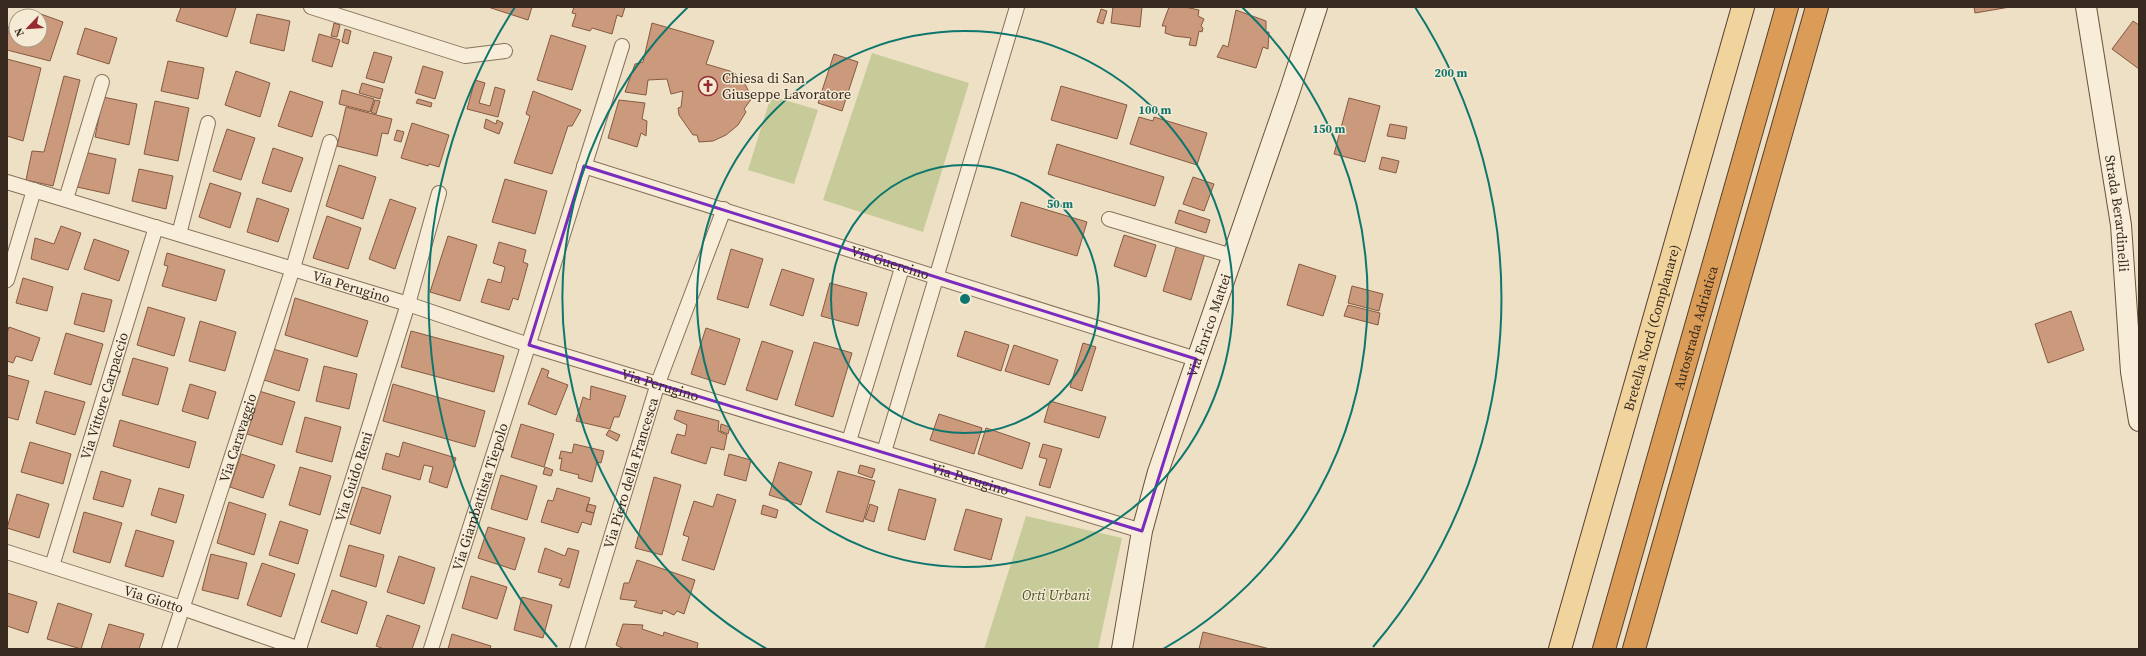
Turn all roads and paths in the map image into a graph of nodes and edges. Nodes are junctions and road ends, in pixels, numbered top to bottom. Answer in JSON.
{"nodes":[{"id":1,"x":311,"y":7,"type":"edge"},
{"id":2,"x":1017,"y":7,"type":"edge"},
{"id":3,"x":1317,"y":7,"type":"edge"},
{"id":4,"x":1743,"y":7,"type":"edge"},
{"id":5,"x":1787,"y":7,"type":"edge"},
{"id":6,"x":1817,"y":7,"type":"edge"},
{"id":7,"x":2086,"y":7,"type":"edge"},
{"id":8,"x":622,"y":46,"type":"dead end"},
{"id":9,"x":505,"y":51,"type":"dead end"},
{"id":10,"x":102,"y":82,"type":"dead end"},
{"id":11,"x":208,"y":123,"type":"dead end"},
{"id":12,"x":330,"y":142,"type":"dead end"},
{"id":13,"x":584,"y":166,"type":"junction"},
{"id":14,"x":7,"y":182,"type":"edge"},
{"id":15,"x":34,"y":190,"type":"junction"},
{"id":16,"x":439,"y":193,"type":"dead end"},
{"id":17,"x":66,"y":199,"type":"junction"},
{"id":18,"x":724,"y":209,"type":"junction"},
{"id":19,"x":1109,"y":219,"type":"dead end"},
{"id":20,"x":156,"y":227,"type":"junction"},
{"id":21,"x":179,"y":234,"type":"junction"},
{"id":22,"x":1232,"y":256,"type":"junction"},
{"id":23,"x":293,"y":268,"type":"junction"},
{"id":24,"x":902,"y":268,"type":"junction"},
{"id":25,"x":937,"y":279,"type":"junction"},
{"id":26,"x":7,"y":280,"type":"edge"},
{"id":27,"x":408,"y":304,"type":"junction"},
{"id":28,"x":529,"y":345,"type":"junction"},
{"id":29,"x":1196,"y":359,"type":"junction"},
{"id":30,"x":658,"y":383,"type":"junction"},
{"id":31,"x":2139,"y":421,"type":"edge"},
{"id":32,"x":849,"y":441,"type":"junction"},
{"id":33,"x":884,"y":452,"type":"junction"},
{"id":34,"x":1142,"y":531,"type":"junction"},
{"id":35,"x":7,"y":552,"type":"edge"},
{"id":36,"x":52,"y":566,"type":"junction"},
{"id":37,"x":182,"y":608,"type":"junction"},
{"id":38,"x":169,"y":649,"type":"edge"},
{"id":39,"x":300,"y":649,"type":"edge"},
{"id":40,"x":431,"y":649,"type":"edge"},
{"id":41,"x":577,"y":649,"type":"edge"},
{"id":42,"x":1122,"y":649,"type":"edge"},
{"id":43,"x":1560,"y":649,"type":"edge"},
{"id":44,"x":1604,"y":649,"type":"edge"},
{"id":45,"x":1634,"y":649,"type":"edge"}],
"edges":[{"from":1,"to":9,"type":"street"},
{"from":2,"to":25,"type":"street"},
{"from":3,"to":22,"type":"street","name":"Via Enrico Mattei"},
{"from":4,"to":43,"type":"main road","name":"Bretella Nord (Complanare)"},
{"from":5,"to":44,"type":"highway","name":"Autostrada Adriatica"},
{"from":6,"to":45,"type":"highway"},
{"from":7,"to":31,"type":"street","name":"Strada Berardinelli"},
{"from":8,"to":13,"type":"street","name":"Via Giambattista Tiepolo"},
{"from":10,"to":17,"type":"street"},
{"from":11,"to":21,"type":"street"},
{"from":12,"to":23,"type":"street","name":"Via Caravaggio"},
{"from":13,"to":18,"type":"street","name":"Via Guercino"},
{"from":13,"to":28,"type":"street","name":"Via Giambattista Tiepolo"},
{"from":14,"to":15,"type":"street","name":"Via Perugino"},
{"from":15,"to":17,"type":"street","name":"Via Perugino"},
{"from":15,"to":26,"type":"street"},
{"from":16,"to":27,"type":"street","name":"Via Guido Reni"},
{"from":17,"to":20,"type":"street","name":"Via Perugino"},
{"from":18,"to":24,"type":"street","name":"Via Guercino"},
{"from":18,"to":30,"type":"street","name":"Via Piero della Francesca"},
{"from":19,"to":22,"type":"street"},
{"from":20,"to":21,"type":"street","name":"Via Perugino"},
{"from":20,"to":36,"type":"street","name":"Via Vittore Carpaccio"},
{"from":21,"to":23,"type":"street","name":"Via Perugino"},
{"from":22,"to":29,"type":"street","name":"Via Enrico Mattei"},
{"from":23,"to":27,"type":"street","name":"Via Perugino"},
{"from":23,"to":37,"type":"street","name":"Via Caravaggio"},
{"from":24,"to":25,"type":"street","name":"Via Guercino"},
{"from":24,"to":32,"type":"street"},
{"from":25,"to":29,"type":"street","name":"Via Guercino"},
{"from":25,"to":33,"type":"street"},
{"from":27,"to":28,"type":"street","name":"Via Perugino"},
{"from":27,"to":39,"type":"street","name":"Via Guido Reni"},
{"from":28,"to":30,"type":"street","name":"Via Perugino"},
{"from":28,"to":40,"type":"street","name":"Via Giambattista Tiepolo"},
{"from":29,"to":34,"type":"street","name":"Via Enrico Mattei"},
{"from":30,"to":32,"type":"street","name":"Via Perugino"},
{"from":30,"to":41,"type":"street","name":"Via Piero della Francesca"},
{"from":32,"to":33,"type":"street","name":"Via Perugino"},
{"from":33,"to":34,"type":"street","name":"Via Perugino"},
{"from":34,"to":42,"type":"street","name":"Via Enrico Mattei"},
{"from":35,"to":36,"type":"street","name":"Via Giotto"},
{"from":36,"to":37,"type":"street","name":"Via Giotto"},
{"from":37,"to":38,"type":"street","name":"Via Caravaggio"},
{"from":37,"to":39,"type":"street","name":"Via Giotto"}]}
